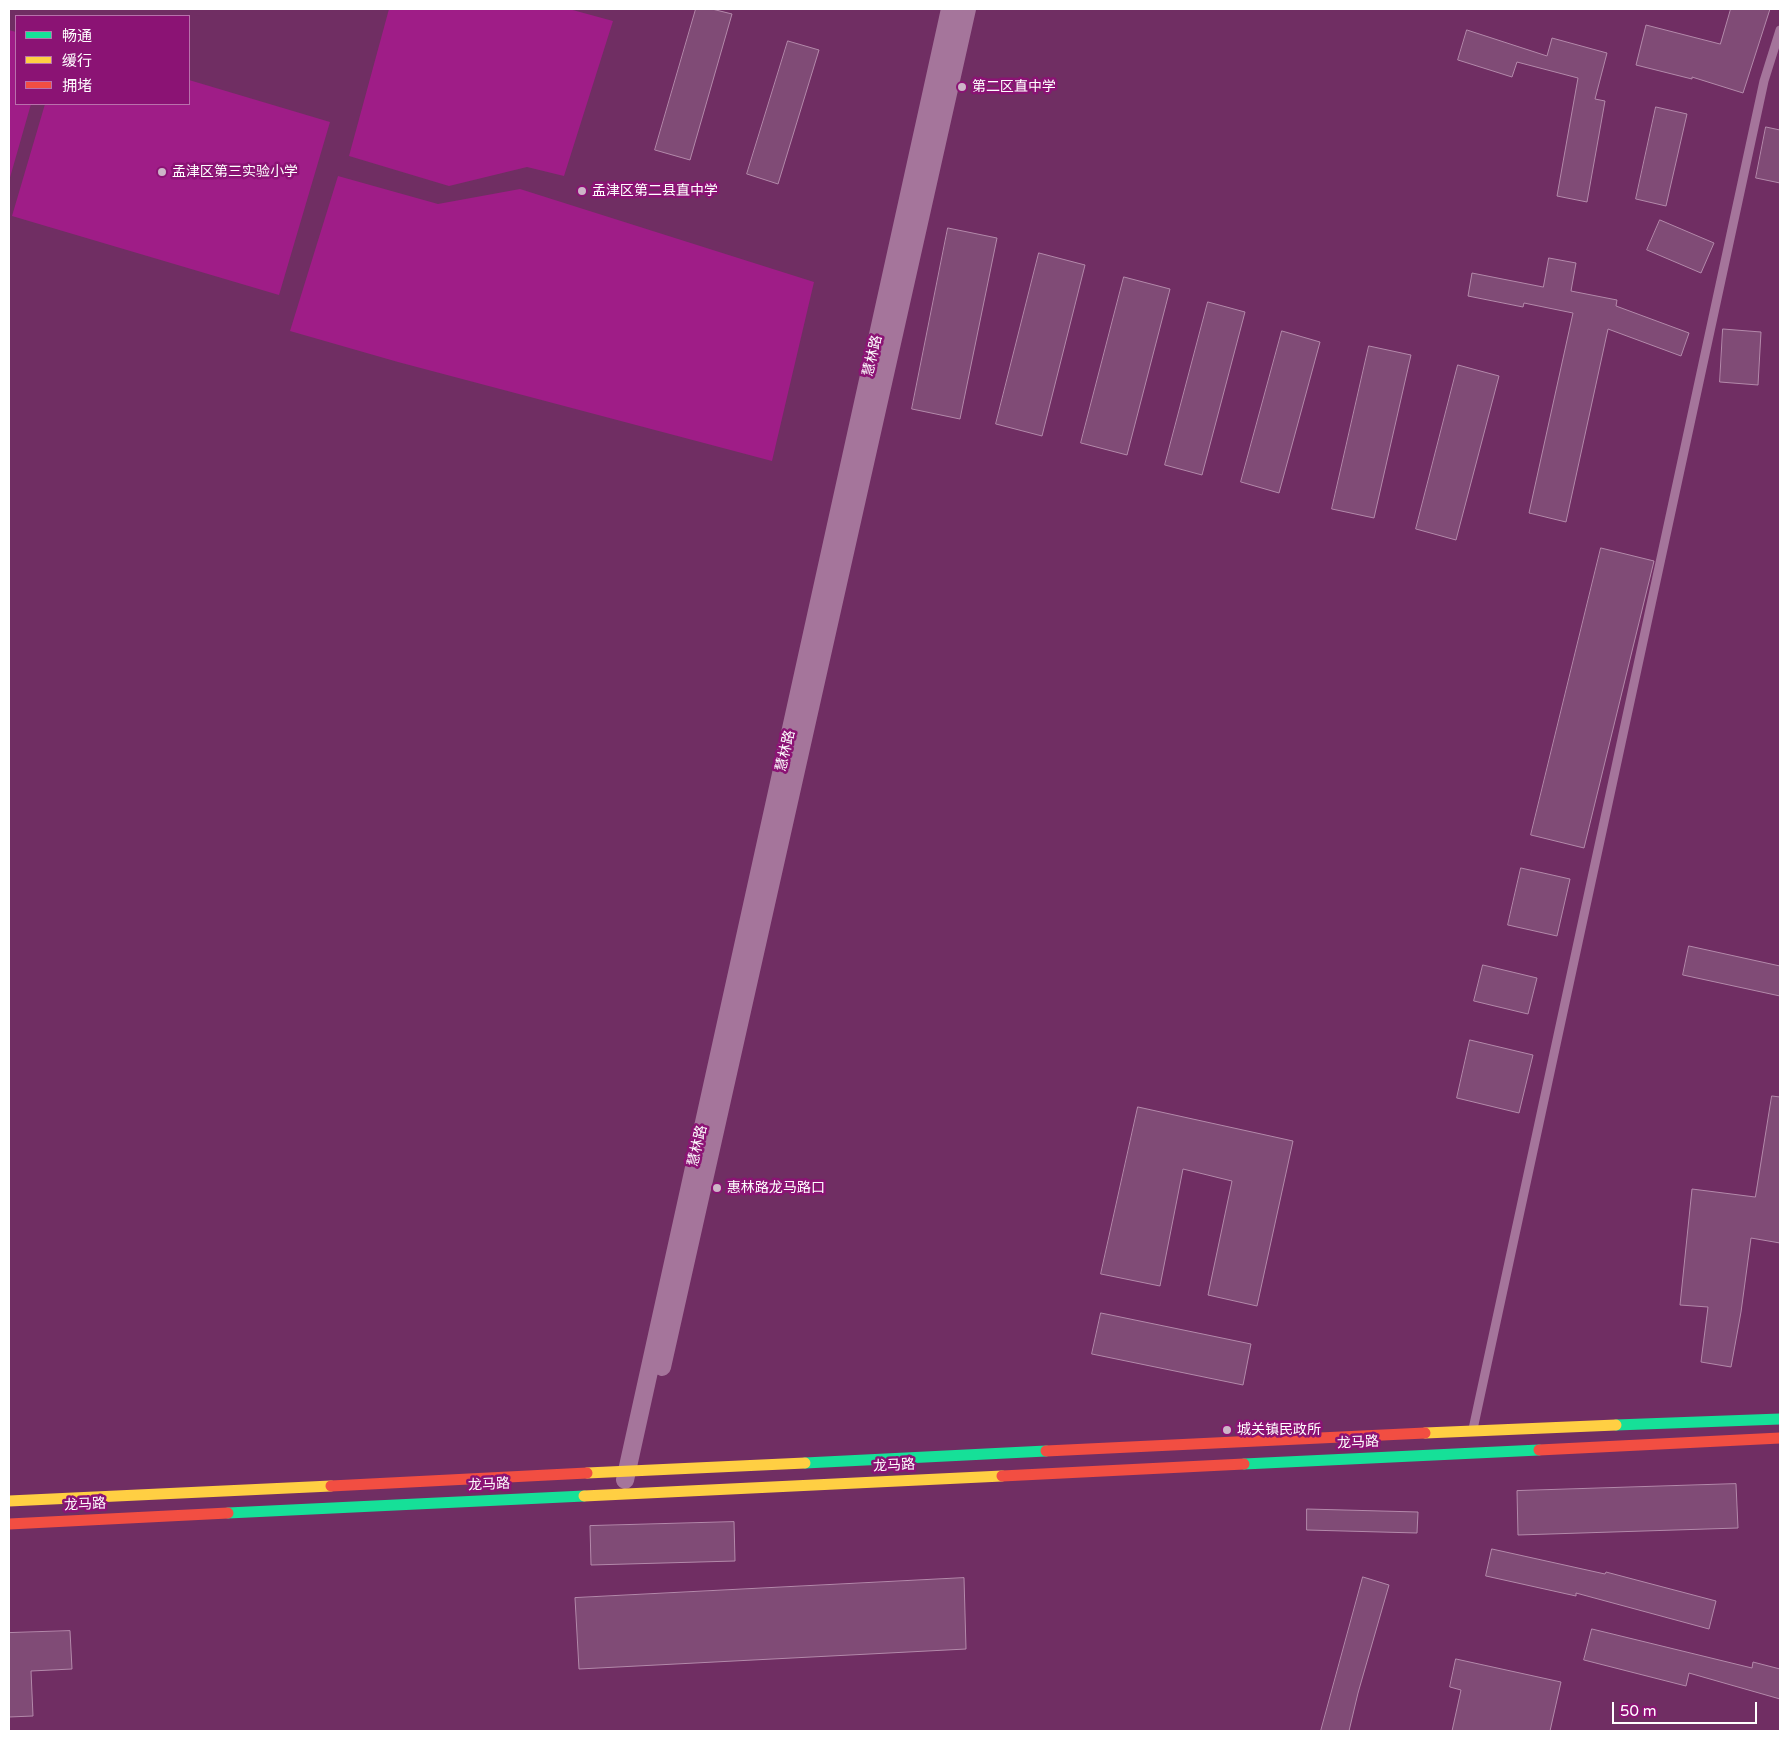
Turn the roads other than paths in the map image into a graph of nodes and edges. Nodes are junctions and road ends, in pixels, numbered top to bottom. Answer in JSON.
{"nodes":[{"id":1,"x":950,"y":9,"type":"edge"},
{"id":2,"x":967,"y":9,"type":"edge"},
{"id":3,"x":1780,"y":30,"type":"edge"},
{"id":4,"x":1780,"y":1419,"type":"edge"},
{"id":5,"x":1473,"y":1431,"type":"junction"},
{"id":6,"x":1780,"y":1438,"type":"edge"},
{"id":7,"x":632,"y":1472,"type":"junction"},
{"id":8,"x":630,"y":1493,"type":"junction"},
{"id":9,"x":9,"y":1501,"type":"edge"},
{"id":10,"x":9,"y":1524,"type":"edge"}],
"edges":[{"from":1,"to":7,"type":"street","name":"慧林路"},
{"from":2,"to":7,"type":"street","name":"慧林路"},
{"from":3,"to":5,"type":"lane"},
{"from":4,"to":5,"type":"main road","name":"龙马路"},
{"from":5,"to":7,"type":"main road","name":"龙马路"},
{"from":6,"to":8,"type":"main road","name":"龙马路"},
{"from":7,"to":8,"type":"street","name":"慧林路"},
{"from":7,"to":9,"type":"main road","name":"龙马路"},
{"from":8,"to":10,"type":"main road","name":"龙马路"}]}
